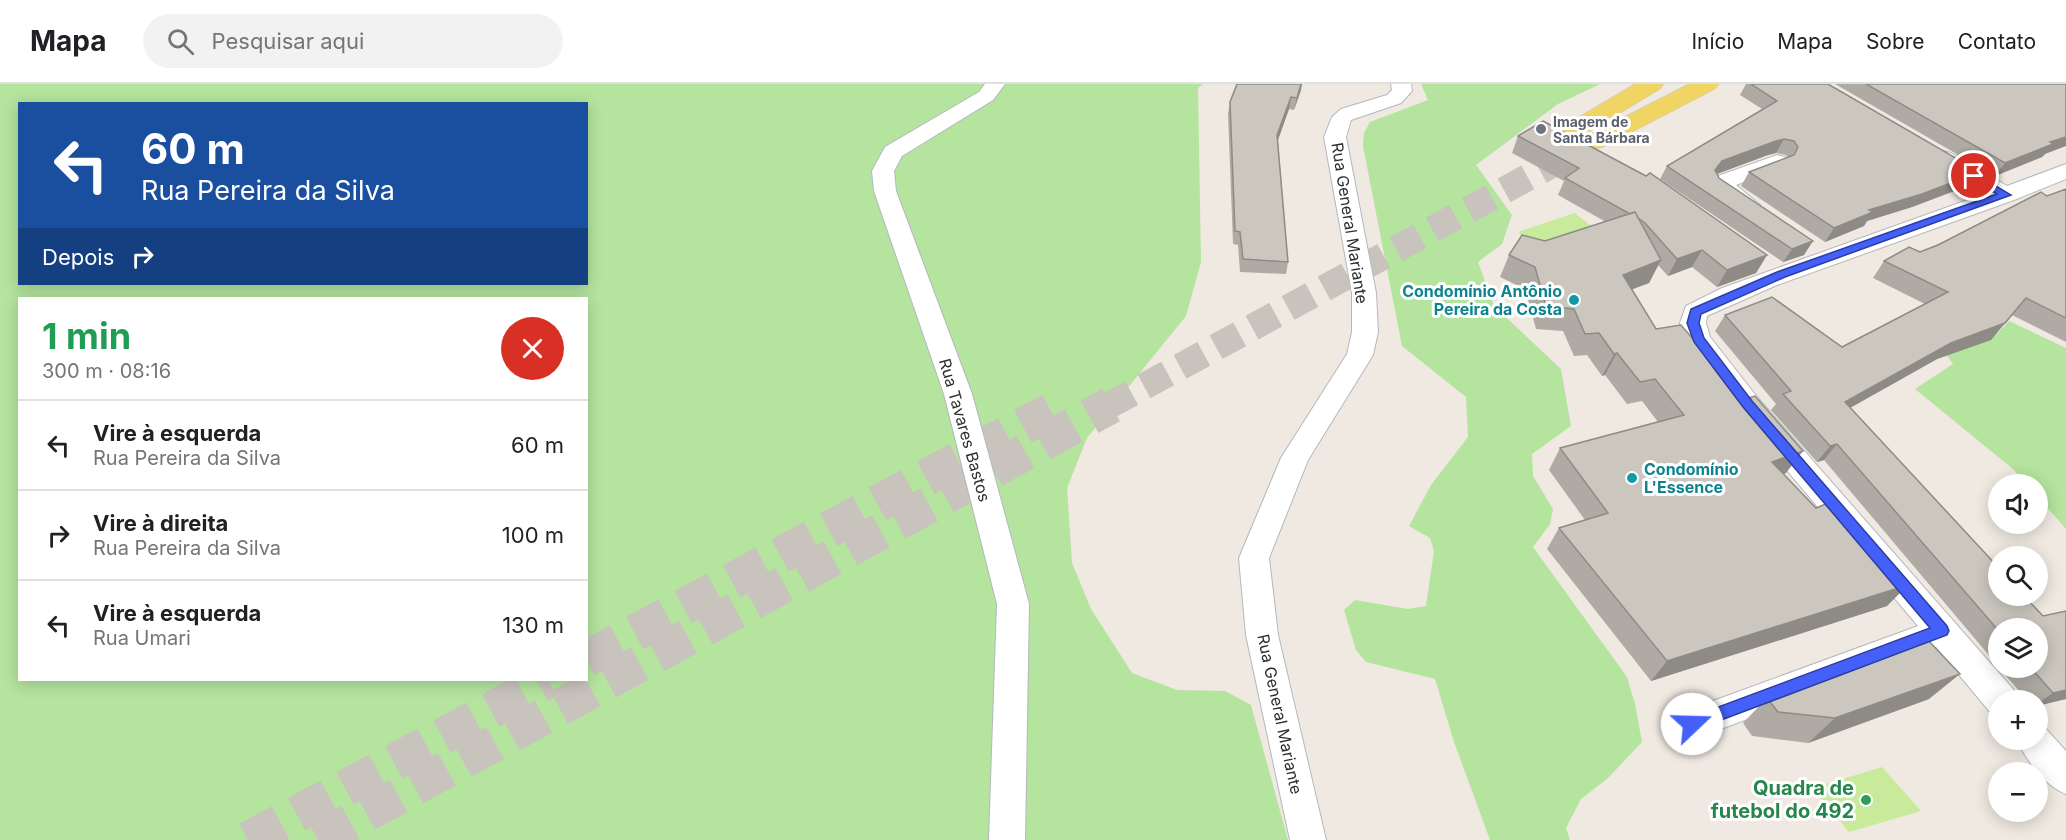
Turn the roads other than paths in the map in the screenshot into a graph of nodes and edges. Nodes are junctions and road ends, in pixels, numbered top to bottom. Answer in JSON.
{"nodes":[{"id":1,"x":995,"y":84,"type":"edge"},
{"id":2,"x":1401,"y":84,"type":"edge"},
{"id":3,"x":1652,"y":84,"type":"edge"},
{"id":4,"x":1707,"y":84,"type":"edge"},
{"id":5,"x":1573,"y":131,"type":"tunnel mouth"},
{"id":6,"x":1594,"y":142,"type":"tunnel mouth"},
{"id":7,"x":1923,"y":146,"type":"edge"},
{"id":8,"x":1777,"y":162,"type":"edge"},
{"id":9,"x":2066,"y":171,"type":"edge"},
{"id":10,"x":2006,"y":195,"type":"junction"},
{"id":11,"x":1763,"y":213,"type":"edge"},
{"id":12,"x":1802,"y":240,"type":"edge"},
{"id":13,"x":1756,"y":258,"type":"edge"},
{"id":14,"x":1828,"y":258,"type":"junction"},
{"id":15,"x":1781,"y":275,"type":"junction"},
{"id":16,"x":1941,"y":631,"type":"junction"},
{"id":17,"x":1992,"y":690,"type":"edge"},
{"id":18,"x":1692,"y":724,"type":"dead end"},
{"id":19,"x":2043,"y":750,"type":"edge"},
{"id":20,"x":2066,"y":777,"type":"edge"},
{"id":21,"x":1007,"y":840,"type":"edge"},
{"id":22,"x":1308,"y":840,"type":"edge"}],
"edges":[{"from":1,"to":21,"type":"street","name":"Rua Tavares Bastos"},
{"from":2,"to":22,"type":"street","name":"Rua General Mariante"},
{"from":3,"to":5,"type":"main road"},
{"from":4,"to":6,"type":"main road"},
{"from":7,"to":10,"type":"street"},
{"from":8,"to":11,"type":"street"},
{"from":9,"to":10,"type":"street"},
{"from":10,"to":14,"type":"street"},
{"from":12,"to":14,"type":"street"},
{"from":13,"to":15,"type":"street"},
{"from":14,"to":15,"type":"street"},
{"from":15,"to":16,"type":"street"},
{"from":16,"to":17,"type":"street"},
{"from":16,"to":18,"type":"street"},
{"from":19,"to":20,"type":"street"}]}
